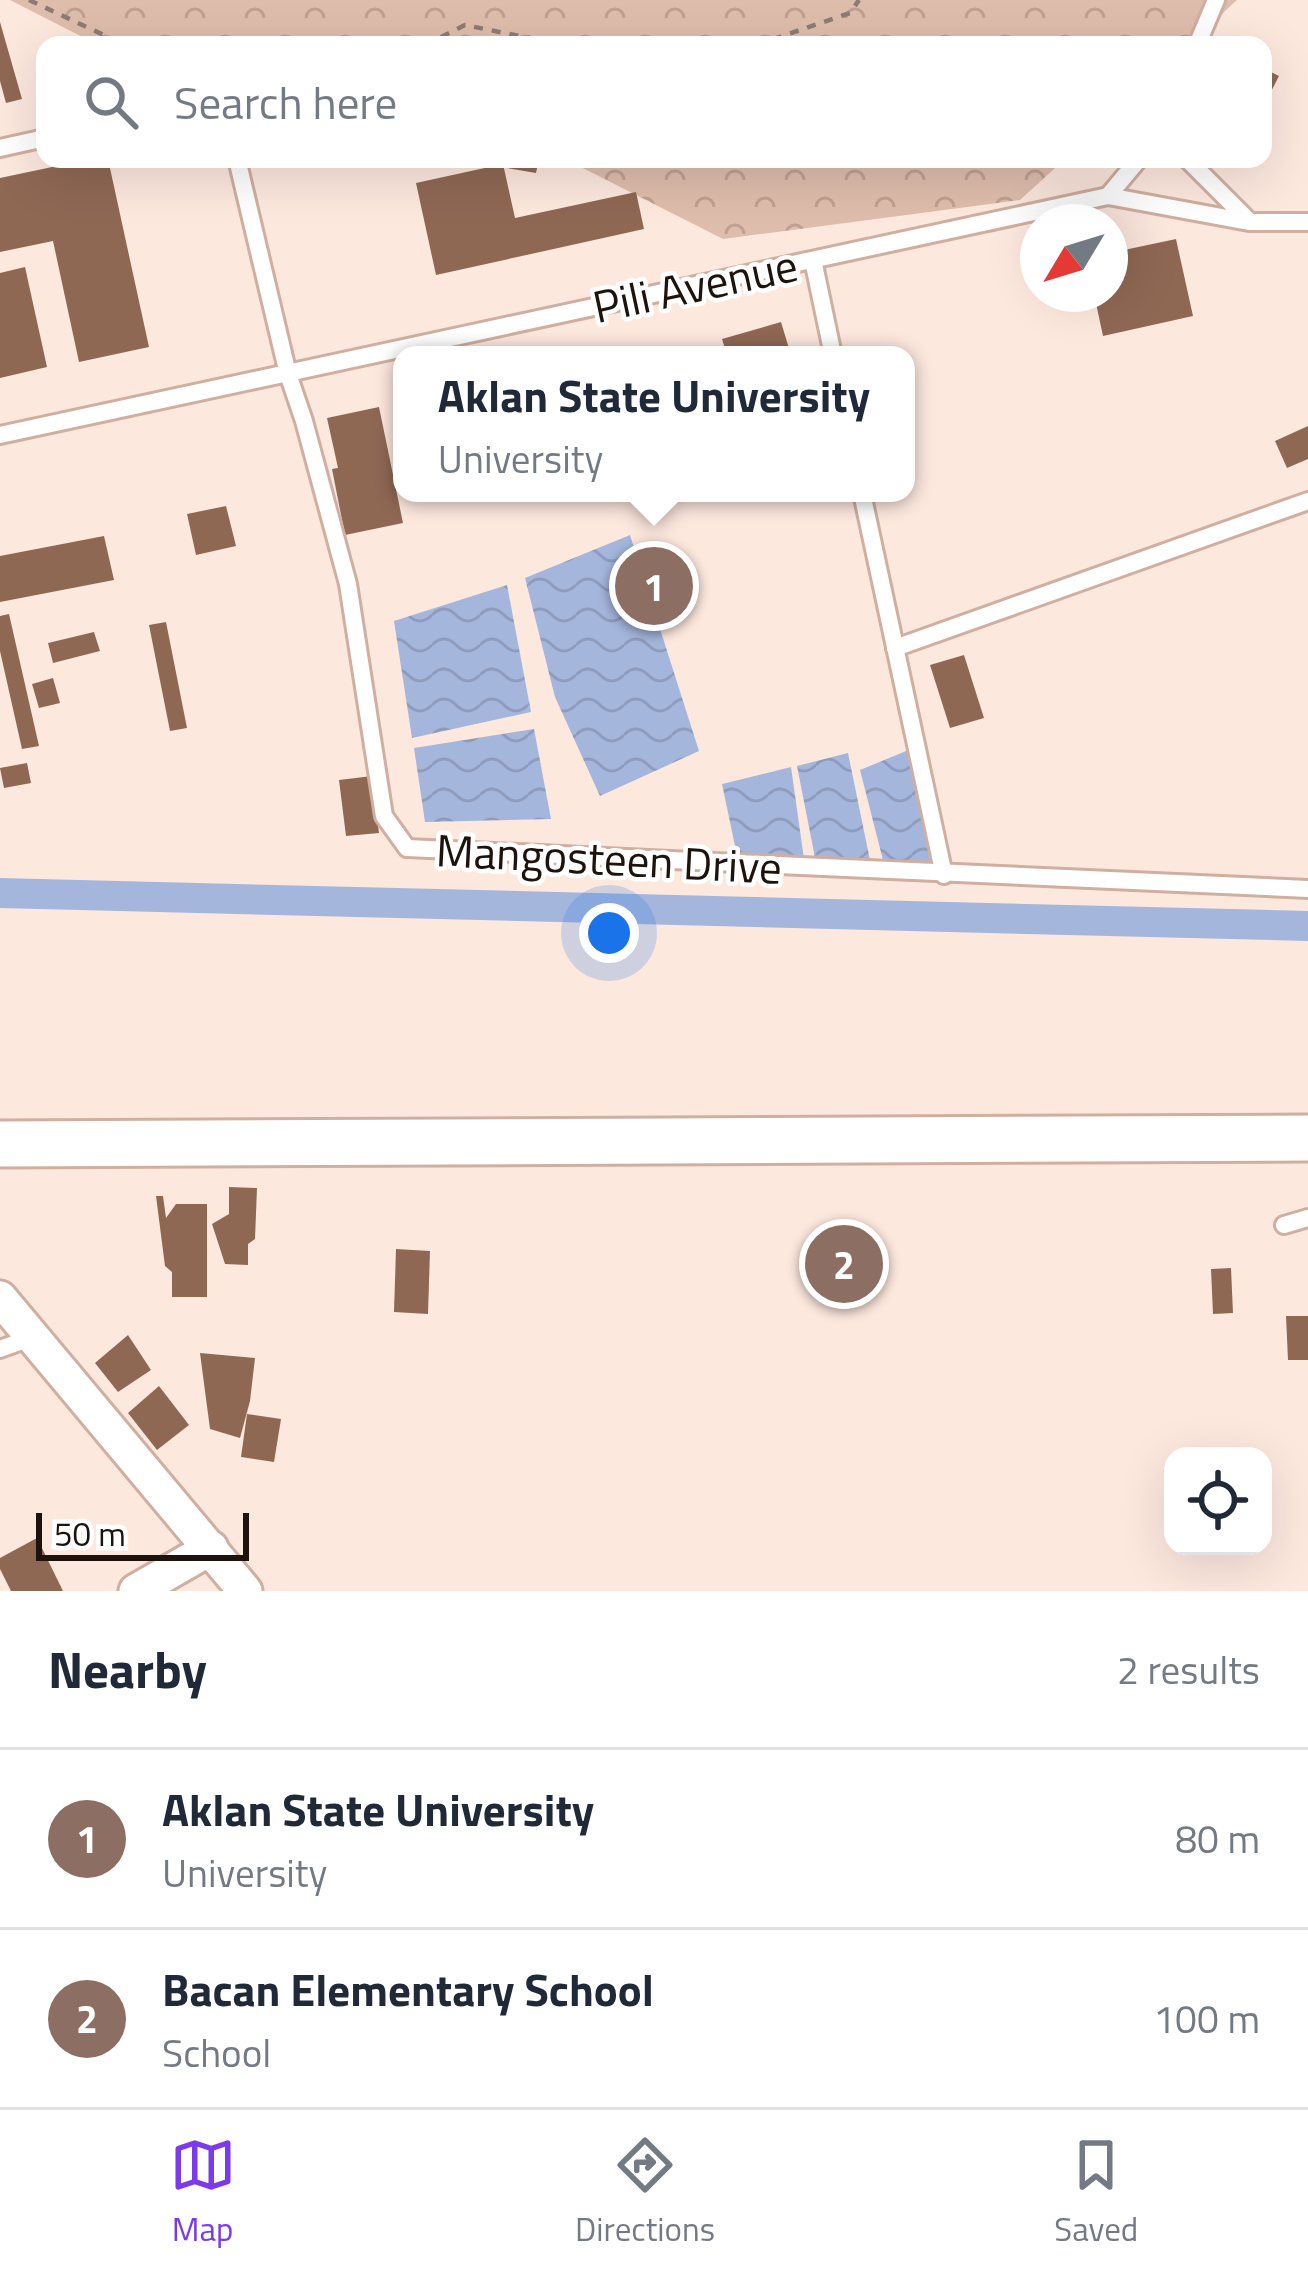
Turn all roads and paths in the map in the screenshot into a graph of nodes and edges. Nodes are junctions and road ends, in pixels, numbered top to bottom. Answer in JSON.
{"nodes":[{"id":1,"x":29,"y":0,"type":"edge"},
{"id":2,"x":860,"y":0,"type":"edge"},
{"id":3,"x":1216,"y":0,"type":"edge"},
{"id":4,"x":105,"y":36,"type":"edge"},
{"id":5,"x":443,"y":36,"type":"edge"},
{"id":6,"x":519,"y":36,"type":"edge"},
{"id":7,"x":782,"y":36,"type":"edge"},
{"id":8,"x":1201,"y":36,"type":"edge"},
{"id":9,"x":36,"y":140,"type":"edge"},
{"id":10,"x":0,"y":148,"type":"edge"},
{"id":11,"x":239,"y":168,"type":"edge"},
{"id":12,"x":1131,"y":168,"type":"edge"},
{"id":13,"x":1195,"y":168,"type":"edge"},
{"id":14,"x":1108,"y":196,"type":"junction"},
{"id":15,"x":1249,"y":222,"type":"junction"},
{"id":16,"x":1308,"y":222,"type":"edge"},
{"id":17,"x":813,"y":260,"type":"junction"},
{"id":18,"x":416,"y":346,"type":"edge"},
{"id":19,"x":831,"y":346,"type":"edge"},
{"id":20,"x":393,"y":351,"type":"edge"},
{"id":21,"x":287,"y":374,"type":"junction"},
{"id":22,"x":0,"y":435,"type":"edge"},
{"id":23,"x":1308,"y":501,"type":"edge"},
{"id":24,"x":864,"y":502,"type":"edge"},
{"id":25,"x":895,"y":648,"type":"junction"},
{"id":26,"x":944,"y":874,"type":"junction"},
{"id":27,"x":1308,"y":889,"type":"edge"},
{"id":28,"x":1308,"y":1138,"type":"edge"},
{"id":29,"x":0,"y":1144,"type":"edge"},
{"id":30,"x":1308,"y":1218,"type":"edge"},
{"id":31,"x":1284,"y":1225,"type":"dead end"},
{"id":32,"x":0,"y":1298,"type":"edge"},
{"id":33,"x":34,"y":1336,"type":"junction"},
{"id":34,"x":0,"y":1349,"type":"edge"},
{"id":35,"x":211,"y":1548,"type":"junction"},
{"id":36,"x":136,"y":1591,"type":"edge"},
{"id":37,"x":245,"y":1591,"type":"edge"}],
"edges":[{"from":1,"to":4,"type":"path"},
{"from":2,"to":7,"type":"path"},
{"from":3,"to":8,"type":"lane"},
{"from":5,"to":6,"type":"path"},
{"from":9,"to":10,"type":"lane"},
{"from":11,"to":21,"type":"lane"},
{"from":12,"to":14,"type":"lane"},
{"from":13,"to":15,"type":"lane"},
{"from":14,"to":15,"type":"lane"},
{"from":14,"to":17,"type":"lane","name":"Pili Avenue"},
{"from":15,"to":16,"type":"lane"},
{"from":17,"to":18,"type":"lane","name":"Pili Avenue"},
{"from":17,"to":19,"type":"lane"},
{"from":20,"to":21,"type":"lane","name":"Pili Avenue"},
{"from":21,"to":22,"type":"lane","name":"Pili Avenue"},
{"from":21,"to":26,"type":"lane","name":"Mangosteen Drive"},
{"from":23,"to":25,"type":"lane"},
{"from":24,"to":25,"type":"lane"},
{"from":25,"to":26,"type":"lane"},
{"from":26,"to":27,"type":"lane"},
{"from":28,"to":29,"type":"main road"},
{"from":30,"to":31,"type":"lane"},
{"from":32,"to":33,"type":"street"},
{"from":33,"to":34,"type":"lane"},
{"from":33,"to":35,"type":"street"},
{"from":35,"to":36,"type":"street"},
{"from":35,"to":37,"type":"street"}]}
